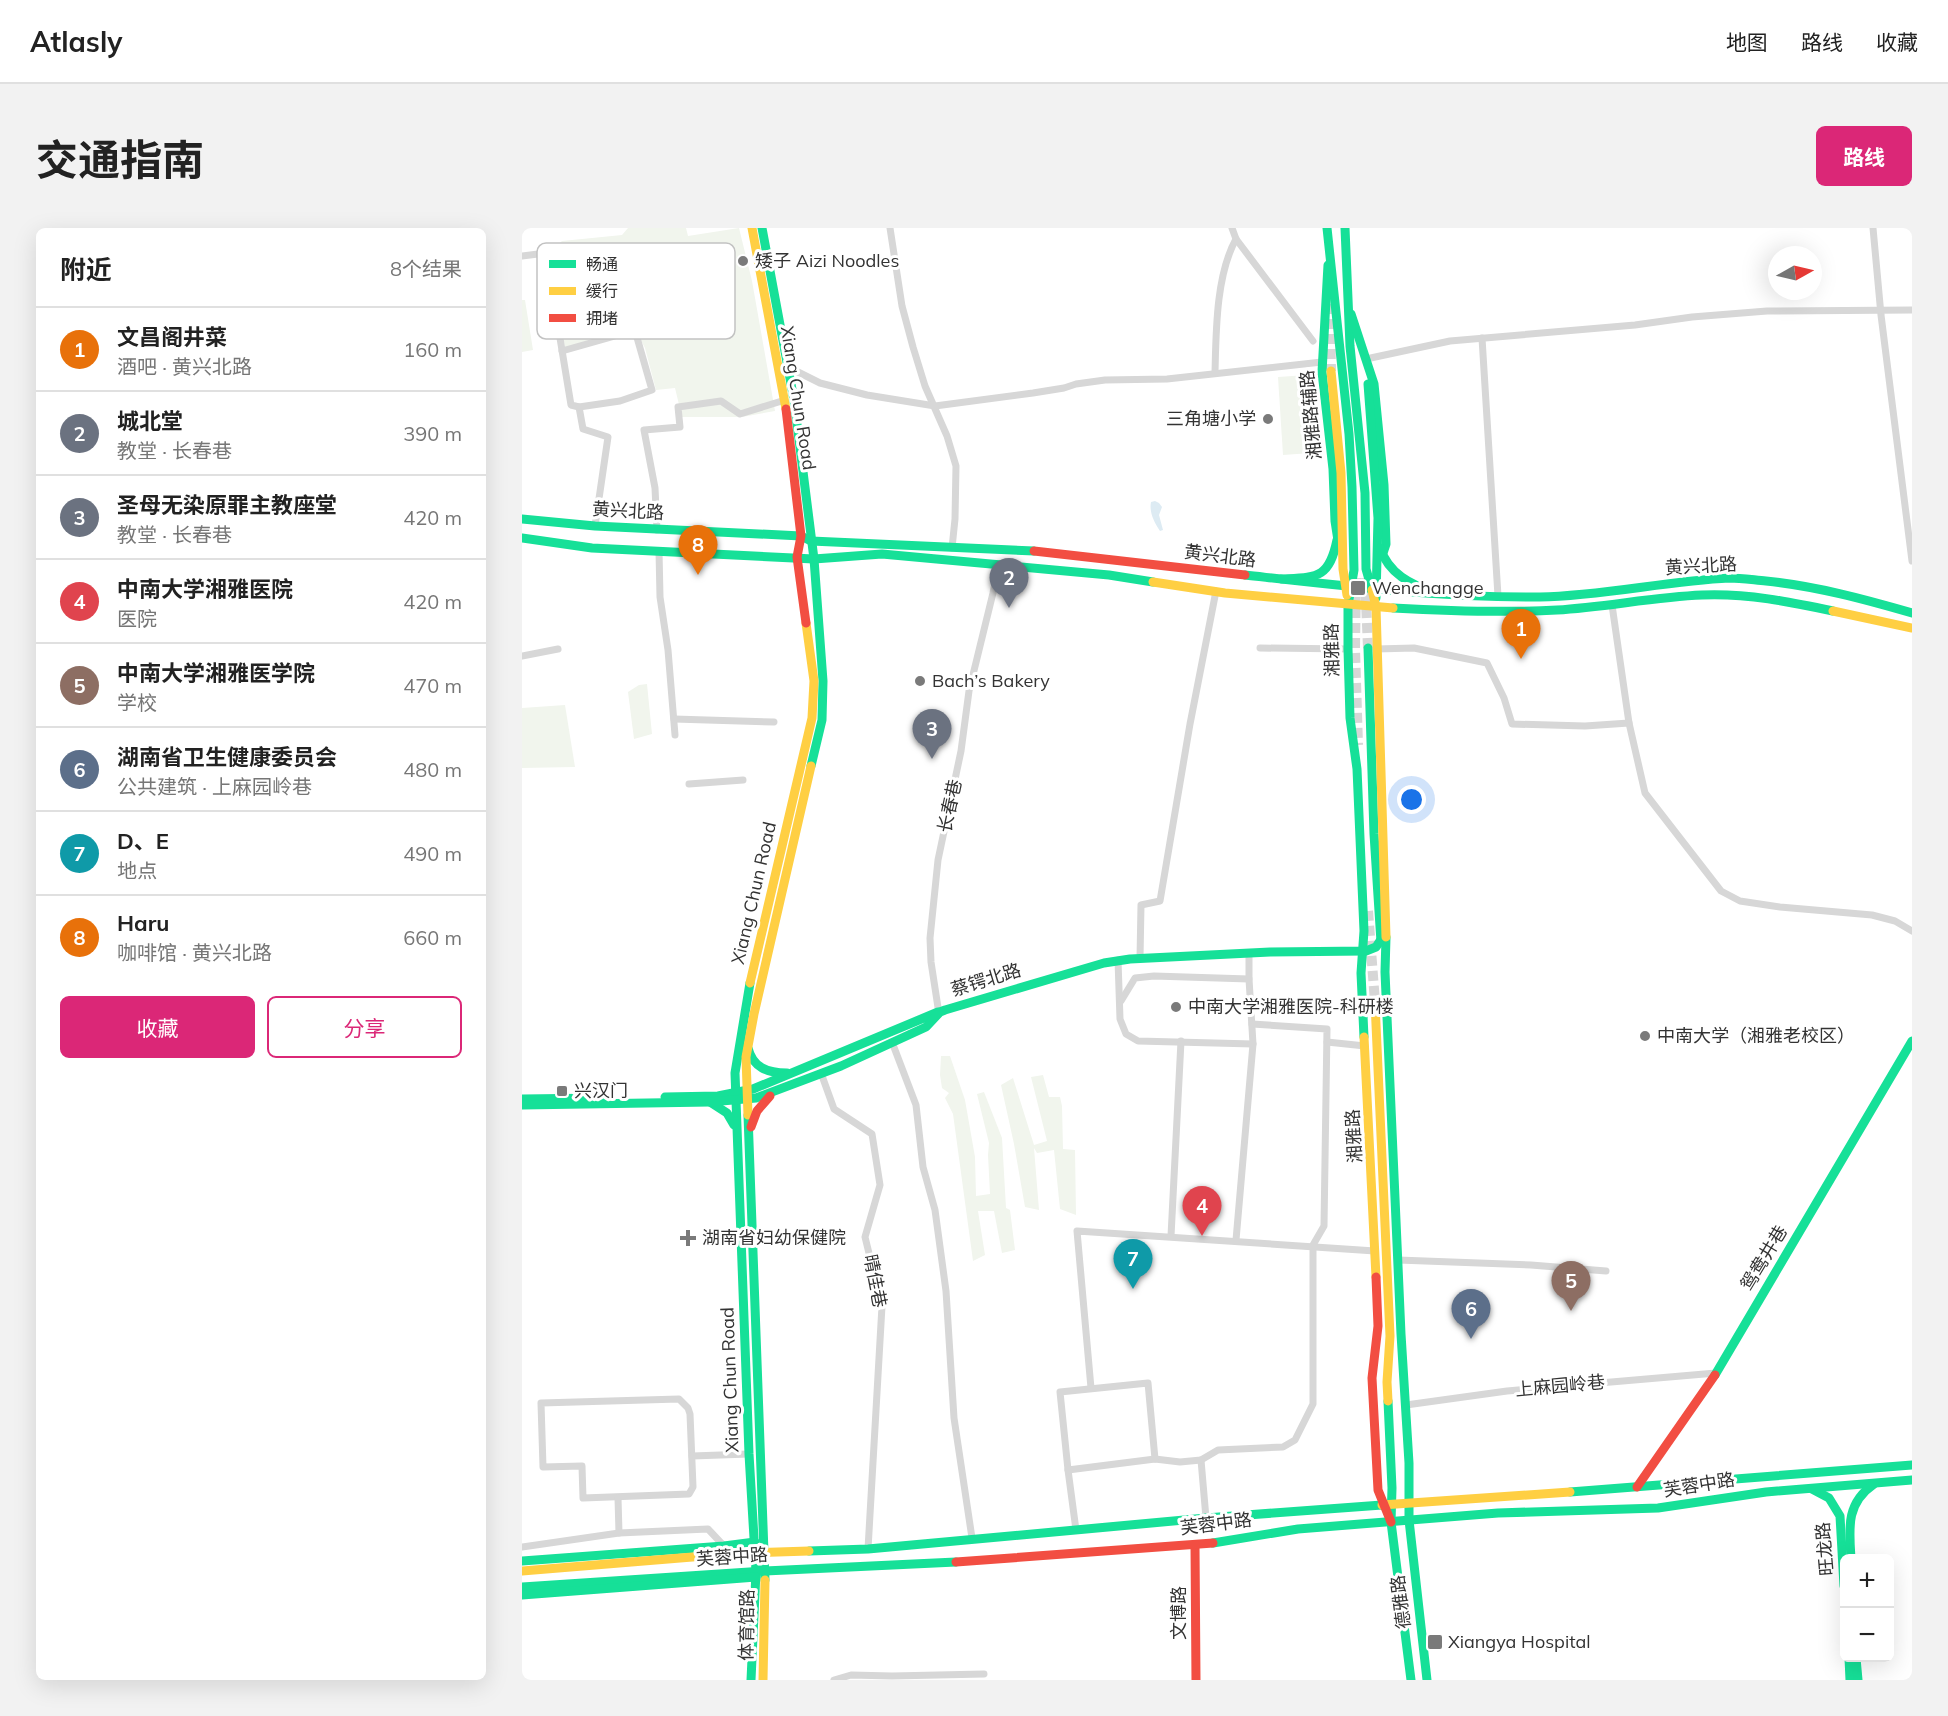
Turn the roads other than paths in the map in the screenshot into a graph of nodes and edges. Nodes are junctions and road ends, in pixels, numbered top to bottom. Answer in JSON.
{"nodes":[{"id":1,"x":752,"y":228,"type":"edge"},
{"id":2,"x":762,"y":228,"type":"edge"},
{"id":3,"x":890,"y":228,"type":"edge"},
{"id":4,"x":1232,"y":228,"type":"edge"},
{"id":5,"x":1327,"y":228,"type":"edge"},
{"id":6,"x":1345,"y":228,"type":"edge"},
{"id":7,"x":1873,"y":228,"type":"edge"},
{"id":8,"x":1236,"y":239,"type":"junction"},
{"id":9,"x":537,"y":254,"type":"edge"},
{"id":10,"x":522,"y":256,"type":"edge"},
{"id":11,"x":1328,"y":257,"type":"junction"},
{"id":12,"x":1349,"y":308,"type":"junction"},
{"id":13,"x":1912,"y":310,"type":"edge"},
{"id":14,"x":1880,"y":311,"type":"junction"},
{"id":15,"x":1482,"y":338,"type":"junction"},
{"id":16,"x":560,"y":339,"type":"edge"},
{"id":17,"x":604,"y":339,"type":"edge"},
{"id":18,"x":637,"y":339,"type":"edge"},
{"id":19,"x":1312,"y":341,"type":"dead end"},
{"id":20,"x":562,"y":351,"type":"junction"},
{"id":21,"x":1366,"y":359,"type":"junction"},
{"id":22,"x":1322,"y":362,"type":"junction"},
{"id":23,"x":788,"y":367,"type":"junction"},
{"id":24,"x":1331,"y":371,"type":"tunnel mouth"},
{"id":25,"x":1215,"y":374,"type":"junction"},
{"id":26,"x":1368,"y":384,"type":"dead end"},
{"id":27,"x":784,"y":400,"type":"junction"},
{"id":28,"x":935,"y":406,"type":"junction"},
{"id":29,"x":579,"y":407,"type":"junction"},
{"id":30,"x":1341,"y":507,"type":"junction"},
{"id":31,"x":522,"y":519,"type":"edge"},
{"id":32,"x":595,"y":526,"type":"junction"},
{"id":33,"x":657,"y":530,"type":"junction"},
{"id":34,"x":801,"y":536,"type":"junction"},
{"id":35,"x":1337,"y":537,"type":"junction"},
{"id":36,"x":522,"y":538,"type":"edge"},
{"id":37,"x":1378,"y":540,"type":"junction"},
{"id":38,"x":811,"y":541,"type":"junction"},
{"id":39,"x":952,"y":548,"type":"junction"},
{"id":40,"x":659,"y":551,"type":"junction"},
{"id":41,"x":1383,"y":556,"type":"junction"},
{"id":42,"x":797,"y":557,"type":"junction"},
{"id":43,"x":814,"y":559,"type":"junction"},
{"id":44,"x":1912,"y":561,"type":"edge"},
{"id":45,"x":999,"y":564,"type":"junction"},
{"id":46,"x":1343,"y":569,"type":"junction"},
{"id":47,"x":1378,"y":573,"type":"junction"},
{"id":48,"x":1281,"y":579,"type":"junction"},
{"id":49,"x":1348,"y":587,"type":"junction"},
{"id":50,"x":1374,"y":589,"type":"junction"},
{"id":51,"x":1216,"y":591,"type":"junction"},
{"id":52,"x":1435,"y":593,"type":"junction"},
{"id":53,"x":1497,"y":596,"type":"junction"},
{"id":54,"x":1348,"y":605,"type":"junction"},
{"id":55,"x":1612,"y":605,"type":"junction"},
{"id":56,"x":1376,"y":607,"type":"junction"},
{"id":57,"x":1912,"y":613,"type":"edge"},
{"id":58,"x":1912,"y":628,"type":"edge"},
{"id":59,"x":1260,"y":648,"type":"dead end"},
{"id":60,"x":558,"y":649,"type":"dead end"},
{"id":61,"x":1348,"y":649,"type":"junction"},
{"id":62,"x":1372,"y":649,"type":"junction"},
{"id":63,"x":522,"y":656,"type":"edge"},
{"id":64,"x":674,"y":719,"type":"junction"},
{"id":65,"x":774,"y":722,"type":"dead end"},
{"id":66,"x":1629,"y":723,"type":"junction"},
{"id":67,"x":675,"y":735,"type":"dead end"},
{"id":68,"x":743,"y":780,"type":"dead end"},
{"id":69,"x":689,"y":784,"type":"dead end"},
{"id":70,"x":1387,"y":921,"type":"junction"},
{"id":71,"x":1912,"y":931,"type":"edge"},
{"id":72,"x":1381,"y":941,"type":"junction"},
{"id":73,"x":1363,"y":952,"type":"junction"},
{"id":74,"x":1249,"y":953,"type":"junction"},
{"id":75,"x":1140,"y":958,"type":"junction"},
{"id":76,"x":1118,"y":960,"type":"junction"},
{"id":77,"x":1385,"y":972,"type":"junction"},
{"id":78,"x":1249,"y":979,"type":"junction"},
{"id":79,"x":1376,"y":1002,"type":"tunnel mouth"},
{"id":80,"x":1119,"y":1003,"type":"junction"},
{"id":81,"x":938,"y":1013,"type":"junction"},
{"id":82,"x":1252,"y":1024,"type":"junction"},
{"id":83,"x":1181,"y":1041,"type":"junction"},
{"id":84,"x":1912,"y":1041,"type":"edge"},
{"id":85,"x":892,"y":1042,"type":"junction"},
{"id":86,"x":1327,"y":1042,"type":"junction"},
{"id":87,"x":1253,"y":1044,"type":"junction"},
{"id":88,"x":748,"y":1045,"type":"junction"},
{"id":89,"x":1365,"y":1046,"type":"junction"},
{"id":90,"x":798,"y":1071,"type":"junction"},
{"id":91,"x":735,"y":1073,"type":"junction"},
{"id":92,"x":821,"y":1073,"type":"junction"},
{"id":93,"x":774,"y":1093,"type":"junction"},
{"id":94,"x":746,"y":1095,"type":"junction"},
{"id":95,"x":735,"y":1097,"type":"junction"},
{"id":96,"x":522,"y":1099,"type":"edge"},
{"id":97,"x":714,"y":1099,"type":"junction"},
{"id":98,"x":522,"y":1105,"type":"edge"},
{"id":99,"x":737,"y":1133,"type":"junction"},
{"id":100,"x":749,"y":1144,"type":"junction"},
{"id":101,"x":1171,"y":1236,"type":"junction"},
{"id":102,"x":1236,"y":1240,"type":"junction"},
{"id":103,"x":1313,"y":1245,"type":"junction"},
{"id":104,"x":1375,"y":1251,"type":"junction"},
{"id":105,"x":1398,"y":1260,"type":"junction"},
{"id":106,"x":1606,"y":1271,"type":"dead end"},
{"id":107,"x":1716,"y":1373,"type":"junction"},
{"id":108,"x":1091,"y":1388,"type":"junction"},
{"id":109,"x":1406,"y":1405,"type":"junction"},
{"id":110,"x":749,"y":1454,"type":"junction"},
{"id":111,"x":692,"y":1456,"type":"junction"},
{"id":112,"x":1155,"y":1460,"type":"junction"},
{"id":113,"x":1201,"y":1460,"type":"junction"},
{"id":114,"x":1912,"y":1465,"type":"edge"},
{"id":115,"x":1068,"y":1470,"type":"junction"},
{"id":116,"x":1912,"y":1480,"type":"edge"},
{"id":117,"x":1875,"y":1483,"type":"junction"},
{"id":118,"x":1637,"y":1487,"type":"junction"},
{"id":119,"x":1809,"y":1488,"type":"junction"},
{"id":120,"x":618,"y":1498,"type":"junction"},
{"id":121,"x":1408,"y":1504,"type":"junction"},
{"id":122,"x":1388,"y":1505,"type":"junction"},
{"id":123,"x":1206,"y":1518,"type":"junction"},
{"id":124,"x":1408,"y":1520,"type":"junction"},
{"id":125,"x":1391,"y":1521,"type":"junction"},
{"id":126,"x":1076,"y":1530,"type":"junction"},
{"id":127,"x":619,"y":1533,"type":"junction"},
{"id":128,"x":972,"y":1538,"type":"junction"},
{"id":129,"x":1195,"y":1545,"type":"junction"},
{"id":130,"x":724,"y":1546,"type":"junction"},
{"id":131,"x":522,"y":1547,"type":"edge"},
{"id":132,"x":758,"y":1549,"type":"junction"},
{"id":133,"x":868,"y":1549,"type":"junction"},
{"id":134,"x":741,"y":1553,"type":"junction"},
{"id":135,"x":1843,"y":1554,"type":"edge"},
{"id":136,"x":1851,"y":1554,"type":"edge"},
{"id":137,"x":522,"y":1562,"type":"edge"},
{"id":138,"x":522,"y":1571,"type":"edge"},
{"id":139,"x":759,"y":1574,"type":"junction"},
{"id":140,"x":522,"y":1587,"type":"edge"},
{"id":141,"x":522,"y":1595,"type":"edge"},
{"id":142,"x":1849,"y":1662,"type":"edge"},
{"id":143,"x":1856,"y":1662,"type":"edge"},
{"id":144,"x":984,"y":1674,"type":"dead end"},
{"id":145,"x":751,"y":1680,"type":"edge"},
{"id":146,"x":763,"y":1680,"type":"edge"},
{"id":147,"x":834,"y":1680,"type":"edge"},
{"id":148,"x":1196,"y":1680,"type":"edge"},
{"id":149,"x":1411,"y":1680,"type":"edge"},
{"id":150,"x":1427,"y":1680,"type":"edge"},
{"id":151,"x":1850,"y":1680,"type":"edge"},
{"id":152,"x":1858,"y":1680,"type":"edge"}],
"edges":[{"from":1,"to":27,"type":"main road","name":"Xiang Chun Road"},
{"from":2,"to":23,"type":"main road","name":"Xiang Chun Road"},
{"from":3,"to":28,"type":"street"},
{"from":4,"to":8,"type":"street"},
{"from":5,"to":11,"type":"main road","name":"湘雅路"},
{"from":6,"to":12,"type":"main road","name":"湘雅路"},
{"from":7,"to":14,"type":"street"},
{"from":8,"to":19,"type":"street"},
{"from":8,"to":25,"type":"street"},
{"from":9,"to":10,"type":"street"},
{"from":11,"to":22,"type":"main road","name":"湘雅路辅路"},
{"from":11,"to":49,"type":"main road","name":"湘雅路"},
{"from":12,"to":21,"type":"main road"},
{"from":12,"to":50,"type":"main road","name":"湘雅路"},
{"from":13,"to":14,"type":"street"},
{"from":14,"to":15,"type":"street"},
{"from":14,"to":44,"type":"street"},
{"from":15,"to":21,"type":"street"},
{"from":15,"to":53,"type":"street"},
{"from":16,"to":20,"type":"street"},
{"from":17,"to":20,"type":"street"},
{"from":18,"to":29,"type":"street"},
{"from":20,"to":29,"type":"street"},
{"from":21,"to":41,"type":"main road"},
{"from":22,"to":25,"type":"street"},
{"from":22,"to":35,"type":"main road","name":"湘雅路辅路"},
{"from":23,"to":28,"type":"street"},
{"from":23,"to":38,"type":"main road","name":"Xiang Chun Road"},
{"from":24,"to":30,"type":"main road"},
{"from":25,"to":28,"type":"street"},
{"from":26,"to":37,"type":"main road"},
{"from":27,"to":33,"type":"street"},
{"from":27,"to":34,"type":"main road","name":"Xiang Chun Road"},
{"from":28,"to":39,"type":"street"},
{"from":29,"to":32,"type":"street"},
{"from":30,"to":35,"type":"main road"},
{"from":30,"to":46,"type":"main road"},
{"from":31,"to":32,"type":"main road","name":"黄兴北路"},
{"from":32,"to":33,"type":"main road","name":"黄兴北路"},
{"from":33,"to":34,"type":"main road","name":"黄兴北路"},
{"from":34,"to":38,"type":"main road","name":"黄兴北路"},
{"from":34,"to":42,"type":"main road","name":"Xiang Chun Road"},
{"from":35,"to":46,"type":"main road","name":"湘雅路辅路"},
{"from":35,"to":48,"type":"main road"},
{"from":36,"to":40,"type":"main road","name":"黄兴北路"},
{"from":37,"to":41,"type":"main road"},
{"from":37,"to":47,"type":"main road"},
{"from":38,"to":39,"type":"main road","name":"黄兴北路"},
{"from":38,"to":43,"type":"main road","name":"Xiang Chun Road"},
{"from":39,"to":48,"type":"main road","name":"黄兴北路"},
{"from":40,"to":42,"type":"main road","name":"黄兴北路"},
{"from":40,"to":64,"type":"street"},
{"from":41,"to":47,"type":"main road"},
{"from":41,"to":52,"type":"main road"},
{"from":42,"to":43,"type":"main road","name":"黄兴北路"},
{"from":42,"to":91,"type":"main road","name":"Xiang Chun Road"},
{"from":43,"to":45,"type":"main road","name":"黄兴北路"},
{"from":43,"to":88,"type":"main road","name":"Xiang Chun Road"},
{"from":45,"to":51,"type":"main road","name":"黄兴北路"},
{"from":45,"to":81,"type":"street","name":"长春巷"},
{"from":46,"to":49,"type":"main road"},
{"from":47,"to":50,"type":"main road"},
{"from":48,"to":49,"type":"main road","name":"黄兴北路"},
{"from":49,"to":50,"type":"main road","name":"黄兴北路"},
{"from":49,"to":54,"type":"main road","name":"湘雅路"},
{"from":50,"to":52,"type":"main road","name":"黄兴北路"},
{"from":50,"to":56,"type":"main road","name":"湘雅路"},
{"from":51,"to":54,"type":"main road","name":"黄兴北路"},
{"from":51,"to":75,"type":"street"},
{"from":52,"to":53,"type":"main road","name":"黄兴北路"},
{"from":53,"to":57,"type":"main road","name":"黄兴北路"},
{"from":54,"to":56,"type":"main road","name":"黄兴北路"},
{"from":54,"to":61,"type":"main road","name":"湘雅路"},
{"from":55,"to":56,"type":"main road","name":"黄兴北路"},
{"from":55,"to":58,"type":"main road","name":"黄兴北路"},
{"from":55,"to":66,"type":"street"},
{"from":56,"to":62,"type":"main road","name":"湘雅路"},
{"from":59,"to":61,"type":"street"},
{"from":60,"to":63,"type":"street"},
{"from":61,"to":73,"type":"main road","name":"湘雅路"},
{"from":62,"to":66,"type":"street"},
{"from":62,"to":70,"type":"main road","name":"湘雅路"},
{"from":62,"to":72,"type":"main road","name":"湘雅路"},
{"from":64,"to":65,"type":"street"},
{"from":64,"to":67,"type":"street"},
{"from":66,"to":71,"type":"street"},
{"from":68,"to":69,"type":"street"},
{"from":70,"to":72,"type":"main road"},
{"from":70,"to":77,"type":"main road","name":"湘雅路"},
{"from":72,"to":73,"type":"main road"},
{"from":72,"to":77,"type":"main road","name":"湘雅路"},
{"from":73,"to":74,"type":"main road","name":"蔡锷北路"},
{"from":73,"to":89,"type":"main road","name":"湘雅路"},
{"from":74,"to":75,"type":"main road","name":"蔡锷北路"},
{"from":74,"to":78,"type":"street"},
{"from":75,"to":76,"type":"main road","name":"蔡锷北路"},
{"from":76,"to":80,"type":"street"},
{"from":76,"to":81,"type":"main road","name":"蔡锷北路"},
{"from":77,"to":105,"type":"main road","name":"湘雅路"},
{"from":78,"to":80,"type":"street"},
{"from":78,"to":82,"type":"street"},
{"from":79,"to":122,"type":"main road","name":"湘雅路"},
{"from":80,"to":83,"type":"street"},
{"from":81,"to":85,"type":"main road","name":"蔡锷北路"},
{"from":81,"to":90,"type":"main road","name":"蔡锷北路"},
{"from":82,"to":86,"type":"street"},
{"from":82,"to":87,"type":"street"},
{"from":83,"to":87,"type":"street"},
{"from":83,"to":101,"type":"street"},
{"from":84,"to":107,"type":"main road","name":"鸳鸯井巷"},
{"from":85,"to":92,"type":"main road","name":"蔡锷北路"},
{"from":85,"to":128,"type":"street"},
{"from":86,"to":89,"type":"street"},
{"from":86,"to":103,"type":"street"},
{"from":87,"to":102,"type":"street"},
{"from":88,"to":90,"type":"main road"},
{"from":88,"to":94,"type":"main road","name":"Xiang Chun Road"},
{"from":89,"to":104,"type":"main road","name":"湘雅路"},
{"from":90,"to":94,"type":"main road","name":"蔡锷北路"},
{"from":91,"to":95,"type":"main road","name":"Xiang Chun Road"},
{"from":91,"to":97,"type":"main road"},
{"from":92,"to":93,"type":"main road","name":"蔡锷北路"},
{"from":92,"to":133,"type":"street","name":"晴佳巷"},
{"from":93,"to":94,"type":"main road","name":"蔡锷北路"},
{"from":93,"to":100,"type":"main road"},
{"from":94,"to":95,"type":"main road","name":"蔡锷北路"},
{"from":94,"to":100,"type":"main road","name":"Xiang Chun Road"},
{"from":95,"to":97,"type":"main road","name":"蔡锷北路"},
{"from":95,"to":99,"type":"main road","name":"Xiang Chun Road"},
{"from":96,"to":97,"type":"main road","name":"蔡锷北路"},
{"from":97,"to":98,"type":"main road","name":"蔡锷北路"},
{"from":97,"to":99,"type":"main road"},
{"from":99,"to":110,"type":"main road","name":"Xiang Chun Road"},
{"from":100,"to":132,"type":"main road","name":"Xiang Chun Road"},
{"from":101,"to":102,"type":"street"},
{"from":101,"to":108,"type":"street"},
{"from":102,"to":103,"type":"street"},
{"from":103,"to":104,"type":"street"},
{"from":103,"to":113,"type":"street"},
{"from":104,"to":122,"type":"main road","name":"湘雅路"},
{"from":105,"to":106,"type":"street"},
{"from":105,"to":109,"type":"main road","name":"湘雅路"},
{"from":107,"to":109,"type":"street","name":"上麻园岭巷"},
{"from":107,"to":118,"type":"main road","name":"鸳鸯井巷"},
{"from":108,"to":112,"type":"street"},
{"from":108,"to":115,"type":"street"},
{"from":109,"to":121,"type":"main road","name":"湘雅路"},
{"from":110,"to":111,"type":"street"},
{"from":110,"to":132,"type":"main road","name":"Xiang Chun Road"},
{"from":111,"to":120,"type":"street"},
{"from":111,"to":120,"type":"street"},
{"from":112,"to":113,"type":"street"},
{"from":112,"to":115,"type":"street"},
{"from":113,"to":123,"type":"street"},
{"from":114,"to":118,"type":"main road","name":"芙蓉中路"},
{"from":115,"to":126,"type":"street"},
{"from":116,"to":117,"type":"main road","name":"芙蓉中路"},
{"from":117,"to":119,"type":"main road","name":"芙蓉中路"},
{"from":117,"to":136,"type":"main road","name":"旺龙路"},
{"from":118,"to":121,"type":"main road","name":"芙蓉中路"},
{"from":119,"to":124,"type":"main road","name":"芙蓉中路"},
{"from":119,"to":135,"type":"main road","name":"旺龙路"},
{"from":120,"to":127,"type":"street"},
{"from":121,"to":122,"type":"main road","name":"芙蓉中路"},
{"from":121,"to":124,"type":"main road","name":"湘雅路"},
{"from":122,"to":123,"type":"main road","name":"芙蓉中路"},
{"from":122,"to":125,"type":"main road","name":"湘雅路"},
{"from":123,"to":126,"type":"main road","name":"芙蓉中路"},
{"from":124,"to":125,"type":"main road","name":"芙蓉中路"},
{"from":124,"to":150,"type":"main road","name":"德雅路"},
{"from":125,"to":129,"type":"main road","name":"芙蓉中路"},
{"from":125,"to":149,"type":"main road","name":"德雅路"},
{"from":126,"to":128,"type":"main road","name":"芙蓉中路"},
{"from":127,"to":130,"type":"street"},
{"from":127,"to":131,"type":"street"},
{"from":128,"to":133,"type":"main road","name":"芙蓉中路"},
{"from":129,"to":139,"type":"main road","name":"芙蓉中路"},
{"from":129,"to":148,"type":"main road","name":"文博路"},
{"from":130,"to":132,"type":"main road"},
{"from":130,"to":134,"type":"main road"},
{"from":130,"to":137,"type":"main road"},
{"from":132,"to":133,"type":"main road","name":"芙蓉中路"},
{"from":132,"to":134,"type":"main road","name":"芙蓉中路"},
{"from":132,"to":139,"type":"main road","name":"Xiang Chun Road"},
{"from":134,"to":138,"type":"main road","name":"芙蓉中路"},
{"from":139,"to":140,"type":"main road","name":"芙蓉中路"},
{"from":139,"to":141,"type":"main road","name":"芙蓉中路"},
{"from":139,"to":145,"type":"main road","name":"体育馆路"},
{"from":139,"to":146,"type":"main road","name":"体育馆路"},
{"from":142,"to":151,"type":"main road"},
{"from":143,"to":152,"type":"main road"},
{"from":144,"to":147,"type":"street"}]}
